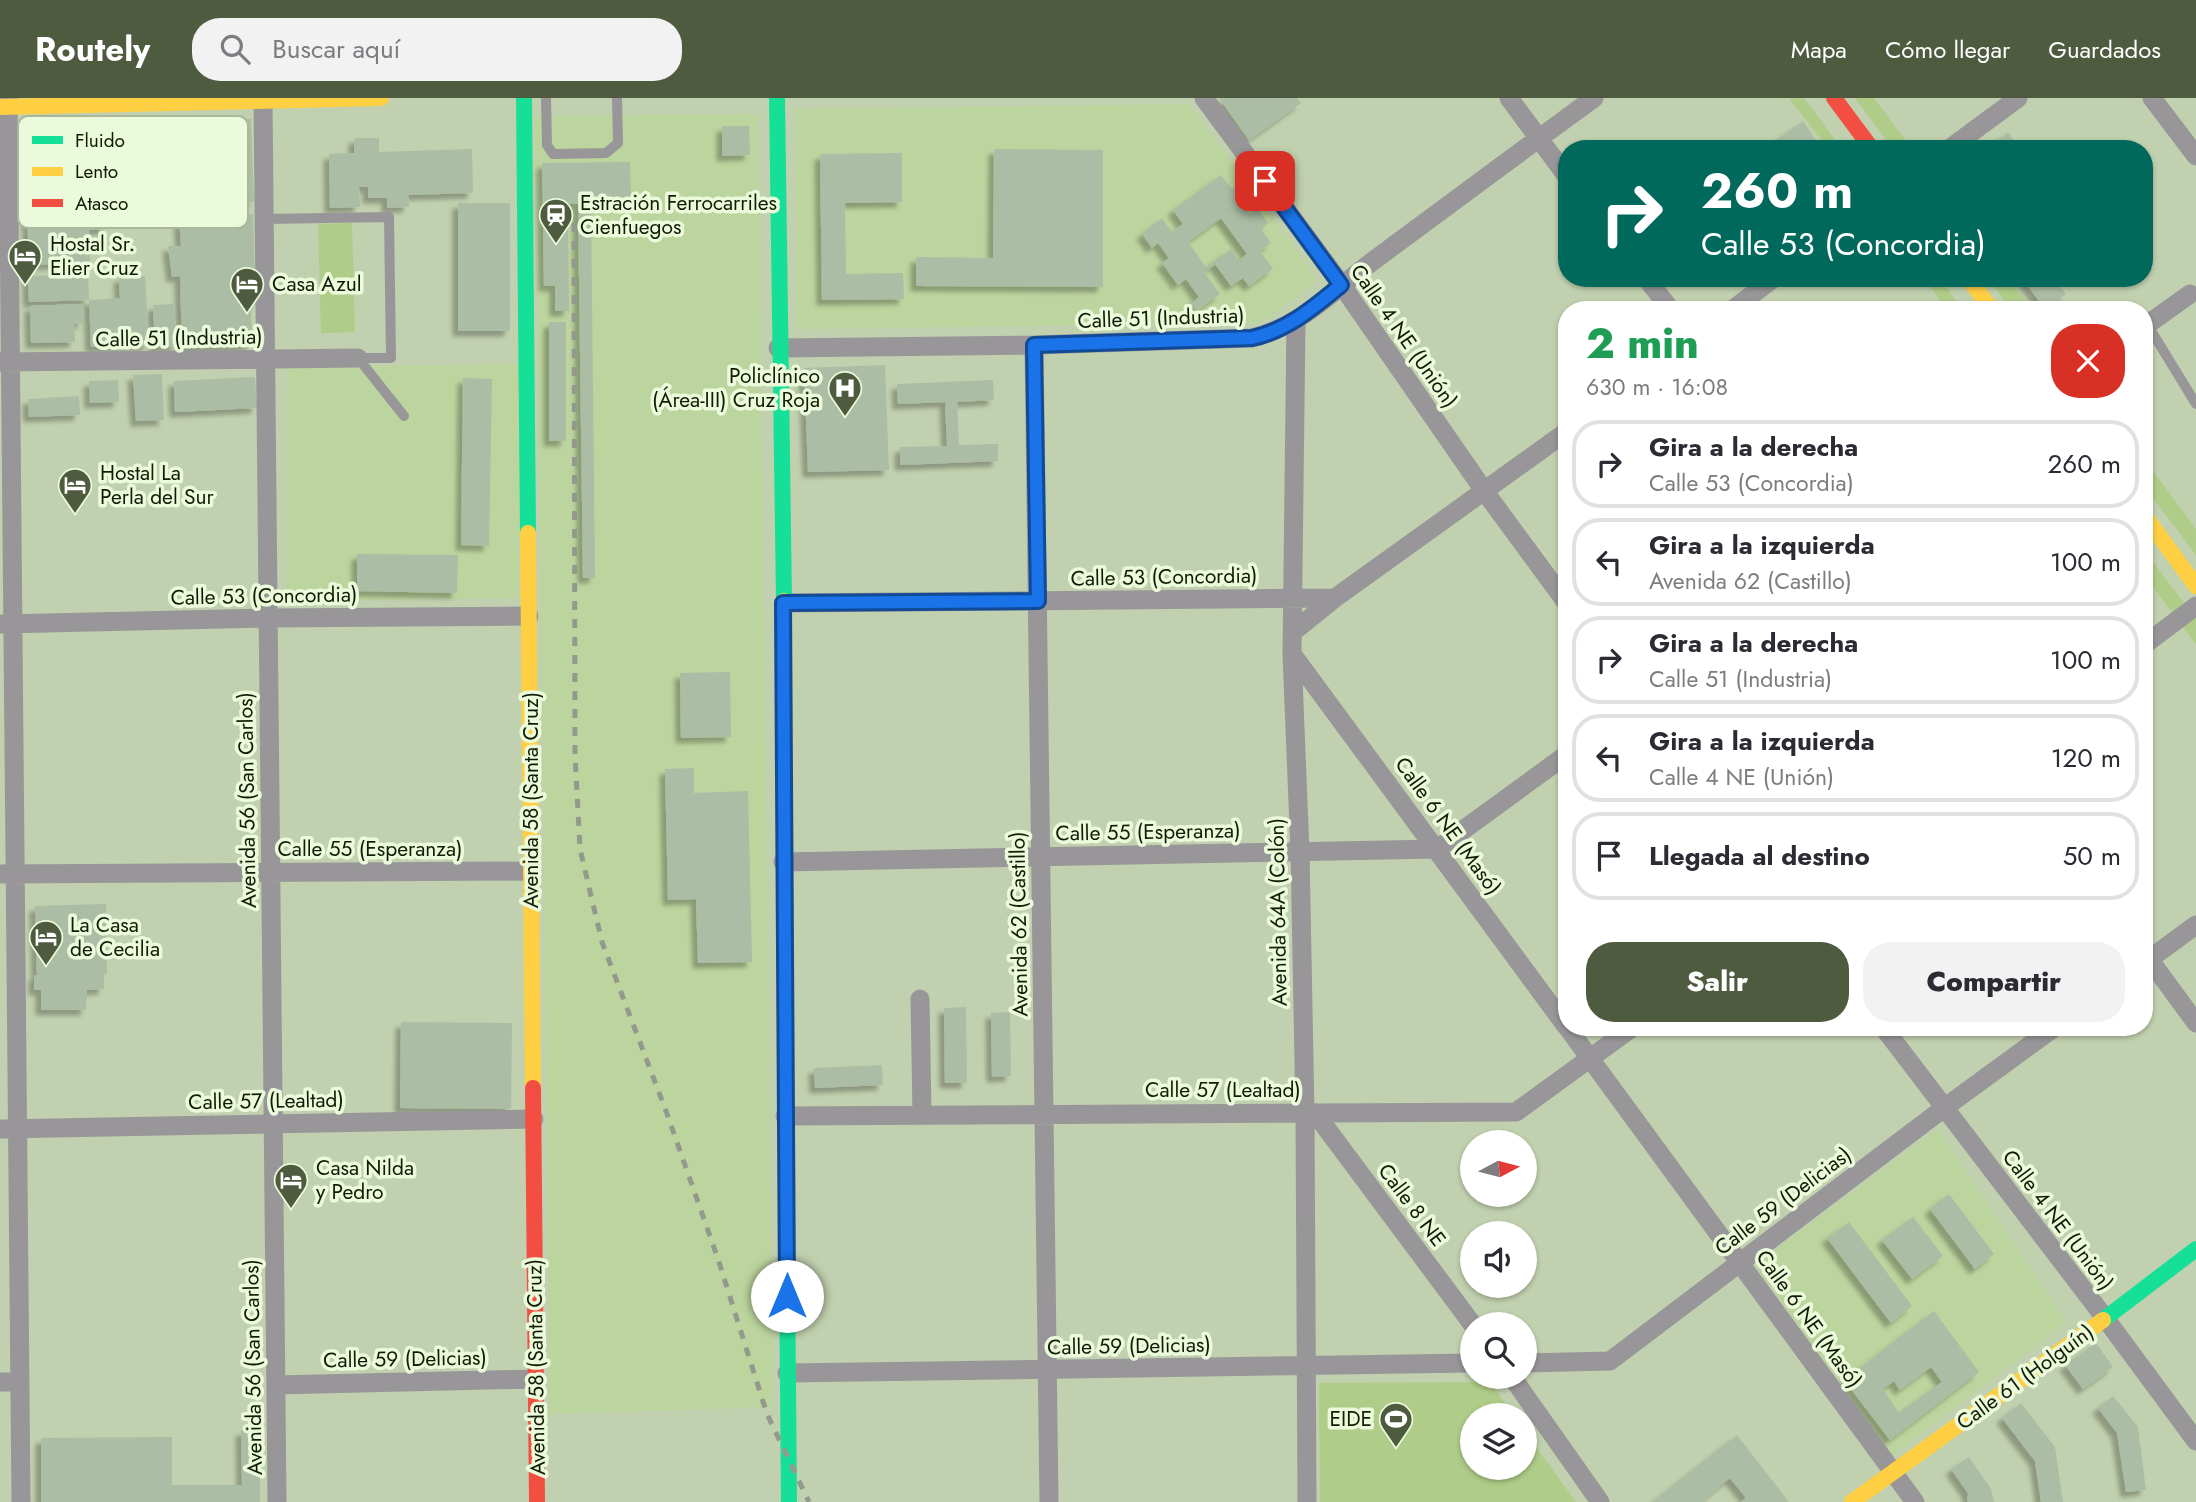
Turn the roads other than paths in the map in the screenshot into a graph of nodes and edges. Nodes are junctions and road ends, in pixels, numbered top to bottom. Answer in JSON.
{"nodes":[{"id":1,"x":381,"y":98,"type":"edge"},
{"id":2,"x":524,"y":98,"type":"edge"},
{"id":3,"x":546,"y":98,"type":"edge"},
{"id":4,"x":617,"y":98,"type":"edge"},
{"id":5,"x":776,"y":98,"type":"edge"},
{"id":6,"x":1204,"y":98,"type":"edge"},
{"id":7,"x":1509,"y":98,"type":"edge"},
{"id":8,"x":1594,"y":98,"type":"edge"},
{"id":9,"x":1834,"y":98,"type":"edge"},
{"id":10,"x":2018,"y":98,"type":"edge"},
{"id":11,"x":2152,"y":98,"type":"edge"},
{"id":12,"x":263,"y":99,"type":"edge"},
{"id":13,"x":5,"y":104,"type":"edge"},
{"id":14,"x":1538,"y":139,"type":"junction"},
{"id":15,"x":1865,"y":140,"type":"edge"},
{"id":16,"x":1961,"y":140,"type":"edge"},
{"id":17,"x":2196,"y":156,"type":"edge"},
{"id":18,"x":1558,"y":165,"type":"edge"},
{"id":19,"x":264,"y":219,"type":"junction"},
{"id":20,"x":1341,"y":285,"type":"junction"},
{"id":21,"x":1653,"y":287,"type":"edge"},
{"id":22,"x":1762,"y":287,"type":"edge"},
{"id":23,"x":2190,"y":294,"type":"dead end"},
{"id":24,"x":1664,"y":301,"type":"edge"},
{"id":25,"x":1744,"y":301,"type":"edge"},
{"id":26,"x":2153,"y":320,"type":"edge"},
{"id":27,"x":1296,"y":321,"type":"junction"},
{"id":28,"x":2153,"y":336,"type":"edge"},
{"id":29,"x":1034,"y":345,"type":"junction"},
{"id":30,"x":778,"y":348,"type":"junction"},
{"id":31,"x":358,"y":358,"type":"junction"},
{"id":32,"x":266,"y":360,"type":"junction"},
{"id":33,"x":5,"y":362,"type":"edge"},
{"id":34,"x":2196,"y":404,"type":"edge"},
{"id":35,"x":404,"y":416,"type":"dead end"},
{"id":36,"x":1558,"y":438,"type":"edge"},
{"id":37,"x":1485,"y":492,"type":"junction"},
{"id":38,"x":2153,"y":527,"type":"edge"},
{"id":39,"x":2196,"y":586,"type":"edge"},
{"id":40,"x":1558,"y":591,"type":"edge"},
{"id":41,"x":1295,"y":598,"type":"junction"},
{"id":42,"x":1335,"y":598,"type":"junction"},
{"id":43,"x":1038,"y":601,"type":"junction"},
{"id":44,"x":783,"y":603,"type":"junction"},
{"id":45,"x":2196,"y":606,"type":"edge"},
{"id":46,"x":529,"y":616,"type":"junction"},
{"id":47,"x":268,"y":618,"type":"junction"},
{"id":48,"x":6,"y":624,"type":"edge"},
{"id":49,"x":1294,"y":631,"type":"junction"},
{"id":50,"x":2153,"y":638,"type":"edge"},
{"id":51,"x":1292,"y":654,"type":"junction"},
{"id":52,"x":1558,"y":761,"type":"edge"},
{"id":53,"x":1437,"y":849,"type":"junction"},
{"id":54,"x":1300,"y":852,"type":"junction"},
{"id":55,"x":1041,"y":857,"type":"junction"},
{"id":56,"x":783,"y":862,"type":"junction"},
{"id":57,"x":531,"y":871,"type":"junction"},
{"id":58,"x":271,"y":872,"type":"junction"},
{"id":59,"x":8,"y":874,"type":"edge"},
{"id":60,"x":2196,"y":925,"type":"edge"},
{"id":61,"x":2153,"y":953,"type":"edge"},
{"id":62,"x":2153,"y":968,"type":"edge"},
{"id":63,"x":920,"y":999,"type":"dead end"},
{"id":64,"x":1558,"y":1014,"type":"edge"},
{"id":65,"x":2196,"y":1023,"type":"edge"},
{"id":66,"x":1574,"y":1036,"type":"edge"},
{"id":67,"x":1622,"y":1036,"type":"edge"},
{"id":68,"x":1890,"y":1036,"type":"edge"},
{"id":69,"x":2043,"y":1036,"type":"edge"},
{"id":70,"x":1591,"y":1060,"type":"junction"},
{"id":71,"x":1944,"y":1108,"type":"junction"},
{"id":72,"x":1310,"y":1113,"type":"junction"},
{"id":73,"x":1044,"y":1114,"type":"junction"},
{"id":74,"x":922,"y":1115,"type":"junction"},
{"id":75,"x":785,"y":1116,"type":"junction"},
{"id":76,"x":534,"y":1119,"type":"junction"},
{"id":77,"x":274,"y":1123,"type":"junction"},
{"id":78,"x":9,"y":1129,"type":"edge"},
{"id":79,"x":2196,"y":1249,"type":"edge"},
{"id":80,"x":1740,"y":1263,"type":"junction"},
{"id":81,"x":1463,"y":1312,"type":"edge"},
{"id":82,"x":2105,"y":1318,"type":"junction"},
{"id":83,"x":1460,"y":1363,"type":"edge"},
{"id":84,"x":1537,"y":1363,"type":"edge"},
{"id":85,"x":1306,"y":1366,"type":"junction"},
{"id":86,"x":1048,"y":1370,"type":"junction"},
{"id":87,"x":787,"y":1373,"type":"junction"},
{"id":88,"x":536,"y":1379,"type":"junction"},
{"id":89,"x":10,"y":1382,"type":"edge"},
{"id":90,"x":276,"y":1385,"type":"junction"},
{"id":91,"x":1520,"y":1389,"type":"edge"},
{"id":92,"x":2196,"y":1441,"type":"edge"},
{"id":93,"x":1893,"y":1472,"type":"junction"},
{"id":94,"x":21,"y":1502,"type":"edge"},
{"id":95,"x":277,"y":1502,"type":"edge"},
{"id":96,"x":537,"y":1502,"type":"edge"},
{"id":97,"x":789,"y":1502,"type":"edge"},
{"id":98,"x":1049,"y":1502,"type":"edge"},
{"id":99,"x":1307,"y":1502,"type":"edge"},
{"id":100,"x":1600,"y":1502,"type":"edge"},
{"id":101,"x":1852,"y":1502,"type":"edge"},
{"id":102,"x":1915,"y":1502,"type":"edge"}],
"edges":[{"from":1,"to":12,"type":"street"},
{"from":2,"to":46,"type":"street","name":"Avenida 58 (Santa Cruz)"},
{"from":3,"to":4,"type":"lane"},
{"from":5,"to":30,"type":"street"},
{"from":6,"to":20,"type":"street","name":"Calle 4 NE (Unión)"},
{"from":7,"to":14,"type":"street"},
{"from":8,"to":14,"type":"street","name":"Calle 51 (Industria)"},
{"from":9,"to":15,"type":"street"},
{"from":10,"to":16,"type":"street"},
{"from":11,"to":17,"type":"street"},
{"from":12,"to":13,"type":"street"},
{"from":12,"to":19,"type":"street","name":"Avenida 56 (San Carlos)"},
{"from":13,"to":33,"type":"street"},
{"from":14,"to":18,"type":"street"},
{"from":14,"to":20,"type":"street","name":"Calle 51 (Industria)"},
{"from":19,"to":31,"type":"lane"},
{"from":19,"to":32,"type":"street","name":"Avenida 56 (San Carlos)"},
{"from":20,"to":27,"type":"street","name":"Calle 51 (Industria)"},
{"from":20,"to":37,"type":"street","name":"Calle 4 NE (Unión)"},
{"from":21,"to":24,"type":"street"},
{"from":22,"to":25,"type":"street"},
{"from":23,"to":26,"type":"street"},
{"from":27,"to":29,"type":"street","name":"Calle 51 (Industria)"},
{"from":27,"to":41,"type":"street","name":"Avenida 64A (Colón)"},
{"from":28,"to":34,"type":"lane"},
{"from":29,"to":30,"type":"street","name":"Calle 51 (Industria)"},
{"from":29,"to":43,"type":"street","name":"Avenida 62 (Castillo)"},
{"from":30,"to":44,"type":"street"},
{"from":31,"to":32,"type":"street","name":"Calle 51 (Industria)"},
{"from":31,"to":35,"type":"lane"},
{"from":32,"to":33,"type":"street","name":"Calle 51 (Industria)"},
{"from":32,"to":47,"type":"street","name":"Avenida 56 (San Carlos)"},
{"from":33,"to":48,"type":"street"},
{"from":36,"to":37,"type":"street"},
{"from":37,"to":40,"type":"street","name":"Calle 4 NE (Unión)"},
{"from":37,"to":42,"type":"street"},
{"from":38,"to":39,"type":"street"},
{"from":41,"to":42,"type":"street","name":"Calle 53 (Concordia)"},
{"from":41,"to":43,"type":"street","name":"Calle 53 (Concordia)"},
{"from":41,"to":49,"type":"street","name":"Avenida 64A (Colón)"},
{"from":42,"to":49,"type":"street"},
{"from":43,"to":44,"type":"street","name":"Calle 53 (Concordia)"},
{"from":43,"to":55,"type":"street","name":"Avenida 62 (Castillo)"},
{"from":44,"to":56,"type":"street"},
{"from":45,"to":50,"type":"street"},
{"from":46,"to":47,"type":"street","name":"Calle 53 (Concordia)"},
{"from":46,"to":57,"type":"street","name":"Avenida 58 (Santa Cruz)"},
{"from":47,"to":48,"type":"street","name":"Calle 53 (Concordia)"},
{"from":47,"to":58,"type":"street","name":"Avenida 56 (San Carlos)"},
{"from":48,"to":59,"type":"street"},
{"from":49,"to":51,"type":"street","name":"Avenida 64A (Colón)"},
{"from":51,"to":53,"type":"street","name":"Calle 6 NE (Masó)"},
{"from":51,"to":54,"type":"street","name":"Avenida 64A (Colón)"},
{"from":52,"to":53,"type":"street"},
{"from":53,"to":54,"type":"street","name":"Calle 55 (Esperanza)"},
{"from":53,"to":64,"type":"street","name":"Calle 6 NE (Masó)"},
{"from":54,"to":55,"type":"street","name":"Calle 55 (Esperanza)"},
{"from":54,"to":72,"type":"street","name":"Avenida 64A (Colón)"},
{"from":55,"to":56,"type":"street","name":"Calle 55 (Esperanza)"},
{"from":55,"to":73,"type":"street","name":"Avenida 62 (Castillo)"},
{"from":56,"to":75,"type":"street"},
{"from":57,"to":58,"type":"street","name":"Calle 55 (Esperanza)"},
{"from":57,"to":76,"type":"street","name":"Avenida 58 (Santa Cruz)"},
{"from":58,"to":59,"type":"street","name":"Calle 55 (Esperanza)"},
{"from":58,"to":77,"type":"street","name":"Avenida 56 (San Carlos)"},
{"from":59,"to":78,"type":"street"},
{"from":60,"to":61,"type":"street"},
{"from":62,"to":65,"type":"street"},
{"from":63,"to":74,"type":"street"},
{"from":66,"to":70,"type":"street","name":"Calle 6 NE (Masó)"},
{"from":67,"to":70,"type":"street","name":"Calle 57 (Lealtad)"},
{"from":68,"to":71,"type":"street","name":"Calle 4 NE (Unión)"},
{"from":69,"to":71,"type":"street","name":"Calle 59 (Delicias)"},
{"from":70,"to":72,"type":"street","name":"Calle 57 (Lealtad)"},
{"from":70,"to":80,"type":"street","name":"Calle 6 NE (Masó)"},
{"from":71,"to":80,"type":"street","name":"Calle 59 (Delicias)"},
{"from":71,"to":82,"type":"street","name":"Calle 4 NE (Unión)"},
{"from":72,"to":73,"type":"street","name":"Calle 57 (Lealtad)"},
{"from":72,"to":81,"type":"street","name":"Calle 8 NE"},
{"from":72,"to":85,"type":"street","name":"Avenida 64A (Colón)"},
{"from":73,"to":74,"type":"street","name":"Calle 57 (Lealtad)"},
{"from":73,"to":86,"type":"street","name":"Avenida 62 (Castillo)"},
{"from":74,"to":75,"type":"street","name":"Calle 57 (Lealtad)"},
{"from":75,"to":87,"type":"street"},
{"from":76,"to":77,"type":"street","name":"Calle 57 (Lealtad)"},
{"from":76,"to":88,"type":"street","name":"Avenida 58 (Santa Cruz)"},
{"from":77,"to":78,"type":"street","name":"Calle 57 (Lealtad)"},
{"from":77,"to":90,"type":"street","name":"Avenida 56 (San Carlos)"},
{"from":78,"to":89,"type":"street"},
{"from":79,"to":82,"type":"street","name":"Calle 61 (Holguín)"},
{"from":80,"to":84,"type":"street","name":"Calle 59 (Delicias)"},
{"from":80,"to":93,"type":"street","name":"Calle 6 NE (Masó)"},
{"from":82,"to":92,"type":"street","name":"Calle 4 NE (Unión)"},
{"from":82,"to":93,"type":"street","name":"Calle 61 (Holguín)"},
{"from":83,"to":85,"type":"street","name":"Calle 59 (Delicias)"},
{"from":85,"to":86,"type":"street","name":"Calle 59 (Delicias)"},
{"from":85,"to":99,"type":"street","name":"Avenida 64A (Colón)"},
{"from":86,"to":87,"type":"street","name":"Calle 59 (Delicias)"},
{"from":86,"to":98,"type":"street","name":"Avenida 62 (Castillo)"},
{"from":87,"to":97,"type":"street"},
{"from":88,"to":90,"type":"street","name":"Calle 59 (Delicias)"},
{"from":88,"to":96,"type":"street","name":"Avenida 58 (Santa Cruz)"},
{"from":89,"to":94,"type":"street"},
{"from":90,"to":95,"type":"street","name":"Avenida 56 (San Carlos)"},
{"from":91,"to":100,"type":"street"},
{"from":93,"to":101,"type":"street","name":"Calle 61 (Holguín)"},
{"from":93,"to":102,"type":"street","name":"Calle 6 NE (Masó)"}]}
